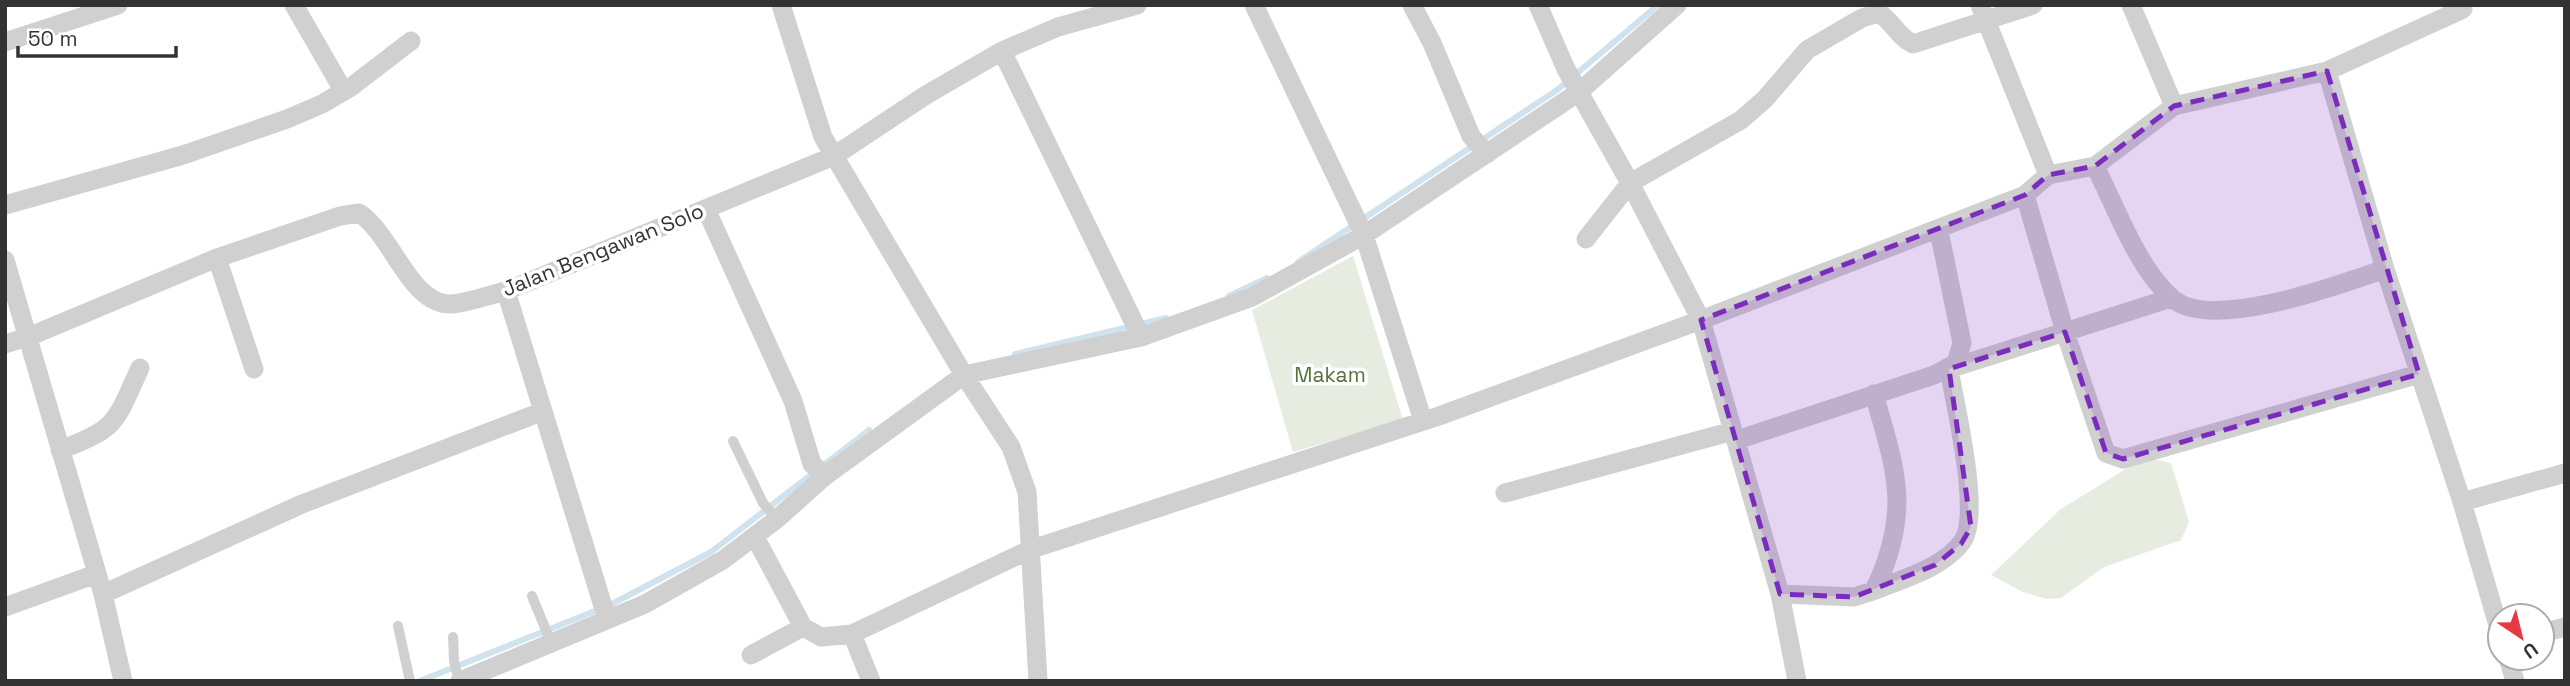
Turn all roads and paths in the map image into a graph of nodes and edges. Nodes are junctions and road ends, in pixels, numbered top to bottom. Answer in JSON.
{"nodes":[{"id":1,"x":118,"y":5,"type":"edge"},
{"id":2,"x":294,"y":5,"type":"edge"},
{"id":3,"x":781,"y":5,"type":"edge"},
{"id":4,"x":1137,"y":5,"type":"edge"},
{"id":5,"x":1254,"y":5,"type":"edge"},
{"id":6,"x":1412,"y":5,"type":"edge"},
{"id":7,"x":1538,"y":5,"type":"edge"},
{"id":8,"x":2033,"y":5,"type":"edge"},
{"id":9,"x":2132,"y":5,"type":"edge"},
{"id":10,"x":1673,"y":7,"type":"edge"},
{"id":11,"x":2463,"y":9,"type":"dead end"},
{"id":12,"x":1983,"y":14,"type":"edge"},
{"id":13,"x":411,"y":41,"type":"dead end"},
{"id":14,"x":5,"y":42,"type":"edge"},
{"id":15,"x":1002,"y":51,"type":"junction"},
{"id":16,"x":2327,"y":71,"type":"junction"},
{"id":17,"x":1573,"y":81,"type":"junction"},
{"id":18,"x":343,"y":90,"type":"junction"},
{"id":19,"x":2174,"y":106,"type":"junction"},
{"id":20,"x":1480,"y":146,"type":"junction"},
{"id":21,"x":834,"y":156,"type":"junction"},
{"id":22,"x":2095,"y":166,"type":"junction"},
{"id":23,"x":2048,"y":175,"type":"junction"},
{"id":24,"x":1630,"y":183,"type":"junction"},
{"id":25,"x":2025,"y":195,"type":"junction"},
{"id":26,"x":5,"y":205,"type":"edge"},
{"id":27,"x":706,"y":209,"type":"junction"},
{"id":28,"x":1359,"y":224,"type":"junction"},
{"id":29,"x":1939,"y":230,"type":"junction"},
{"id":30,"x":1586,"y":239,"type":"dead end"},
{"id":31,"x":217,"y":258,"type":"junction"},
{"id":32,"x":5,"y":260,"type":"edge"},
{"id":33,"x":2385,"y":269,"type":"junction"},
{"id":34,"x":506,"y":291,"type":"junction"},
{"id":35,"x":2171,"y":298,"type":"junction"},
{"id":36,"x":1701,"y":320,"type":"junction"},
{"id":37,"x":1137,"y":331,"type":"junction"},
{"id":38,"x":2065,"y":332,"type":"junction"},
{"id":39,"x":28,"y":337,"type":"junction"},
{"id":40,"x":5,"y":344,"type":"edge"},
{"id":41,"x":140,"y":368,"type":"dead end"},
{"id":42,"x":254,"y":369,"type":"dead end"},
{"id":43,"x":1949,"y":369,"type":"junction"},
{"id":44,"x":2419,"y":374,"type":"junction"},
{"id":45,"x":964,"y":375,"type":"junction"},
{"id":46,"x":1874,"y":394,"type":"junction"},
{"id":47,"x":541,"y":412,"type":"junction"},
{"id":48,"x":1423,"y":421,"type":"junction"},
{"id":49,"x":1735,"y":435,"type":"junction"},
{"id":50,"x":733,"y":441,"type":"dead end"},
{"id":51,"x":61,"y":450,"type":"junction"},
{"id":52,"x":819,"y":471,"type":"junction"},
{"id":53,"x":2565,"y":473,"type":"edge"},
{"id":54,"x":1505,"y":494,"type":"dead end"},
{"id":55,"x":2462,"y":502,"type":"junction"},
{"id":56,"x":774,"y":516,"type":"junction"},
{"id":57,"x":755,"y":537,"type":"junction"},
{"id":58,"x":1029,"y":550,"type":"junction"},
{"id":59,"x":96,"y":574,"type":"junction"},
{"id":60,"x":1873,"y":591,"type":"junction"},
{"id":61,"x":103,"y":594,"type":"junction"},
{"id":62,"x":1780,"y":594,"type":"junction"},
{"id":63,"x":531,"y":596,"type":"dead end"},
{"id":64,"x":2491,"y":602,"type":"edge"},
{"id":65,"x":5,"y":607,"type":"edge"},
{"id":66,"x":604,"y":610,"type":"junction"},
{"id":67,"x":398,"y":626,"type":"dead end"},
{"id":68,"x":803,"y":626,"type":"junction"},
{"id":69,"x":547,"y":634,"type":"junction"},
{"id":70,"x":852,"y":635,"type":"junction"},
{"id":71,"x":453,"y":636,"type":"dead end"},
{"id":72,"x":751,"y":655,"type":"dead end"},
{"id":73,"x":459,"y":678,"type":"edge"},
{"id":74,"x":410,"y":679,"type":"edge"},
{"id":75,"x":123,"y":681,"type":"edge"},
{"id":76,"x":871,"y":681,"type":"edge"},
{"id":77,"x":1038,"y":681,"type":"edge"},
{"id":78,"x":1797,"y":681,"type":"edge"}],
"edges":[{"from":1,"to":14,"type":"street"},
{"from":2,"to":18,"type":"street"},
{"from":3,"to":21,"type":"street"},
{"from":4,"to":15,"type":"street","name":"Jalan Bengawan Solo"},
{"from":5,"to":28,"type":"street"},
{"from":6,"to":20,"type":"street"},
{"from":7,"to":17,"type":"street"},
{"from":8,"to":12,"type":"street"},
{"from":9,"to":19,"type":"street"},
{"from":10,"to":17,"type":"street"},
{"from":11,"to":16,"type":"street"},
{"from":12,"to":23,"type":"street"},
{"from":12,"to":24,"type":"street"},
{"from":13,"to":18,"type":"street"},
{"from":15,"to":21,"type":"street","name":"Jalan Bengawan Solo"},
{"from":15,"to":37,"type":"street"},
{"from":16,"to":19,"type":"street"},
{"from":16,"to":33,"type":"street"},
{"from":17,"to":20,"type":"street"},
{"from":17,"to":24,"type":"street"},
{"from":18,"to":26,"type":"street"},
{"from":19,"to":22,"type":"street"},
{"from":20,"to":28,"type":"street"},
{"from":21,"to":27,"type":"street","name":"Jalan Bengawan Solo"},
{"from":21,"to":45,"type":"street"},
{"from":22,"to":23,"type":"street"},
{"from":22,"to":35,"type":"street"},
{"from":23,"to":25,"type":"street"},
{"from":24,"to":30,"type":"street"},
{"from":24,"to":36,"type":"street"},
{"from":25,"to":29,"type":"street"},
{"from":25,"to":38,"type":"street"},
{"from":27,"to":34,"type":"street","name":"Jalan Bengawan Solo"},
{"from":27,"to":52,"type":"street"},
{"from":28,"to":37,"type":"street"},
{"from":28,"to":48,"type":"street"},
{"from":29,"to":36,"type":"street"},
{"from":29,"to":43,"type":"street"},
{"from":31,"to":34,"type":"street","name":"Jalan Bengawan Solo"},
{"from":31,"to":39,"type":"street","name":"Jalan Bengawan Solo"},
{"from":31,"to":42,"type":"street"},
{"from":32,"to":39,"type":"street"},
{"from":33,"to":35,"type":"street"},
{"from":33,"to":44,"type":"street"},
{"from":34,"to":47,"type":"street"},
{"from":35,"to":38,"type":"street"},
{"from":36,"to":48,"type":"street"},
{"from":36,"to":49,"type":"street"},
{"from":37,"to":45,"type":"street"},
{"from":38,"to":43,"type":"street"},
{"from":38,"to":44,"type":"street"},
{"from":39,"to":40,"type":"street","name":"Jalan Bengawan Solo"},
{"from":39,"to":51,"type":"street"},
{"from":41,"to":51,"type":"street"},
{"from":43,"to":46,"type":"street"},
{"from":43,"to":60,"type":"street"},
{"from":44,"to":55,"type":"street"},
{"from":45,"to":52,"type":"street"},
{"from":45,"to":58,"type":"street"},
{"from":46,"to":49,"type":"street"},
{"from":46,"to":60,"type":"street"},
{"from":47,"to":61,"type":"street"},
{"from":47,"to":66,"type":"street"},
{"from":48,"to":58,"type":"street"},
{"from":49,"to":54,"type":"street"},
{"from":49,"to":62,"type":"street"},
{"from":50,"to":56,"type":"lane"},
{"from":51,"to":59,"type":"street"},
{"from":52,"to":56,"type":"street"},
{"from":53,"to":55,"type":"street"},
{"from":55,"to":64,"type":"street"},
{"from":56,"to":57,"type":"street"},
{"from":57,"to":66,"type":"street"},
{"from":57,"to":68,"type":"street"},
{"from":58,"to":70,"type":"street"},
{"from":58,"to":77,"type":"street"},
{"from":59,"to":61,"type":"street"},
{"from":59,"to":65,"type":"street"},
{"from":60,"to":62,"type":"street"},
{"from":61,"to":75,"type":"street"},
{"from":62,"to":78,"type":"street"},
{"from":63,"to":69,"type":"lane"},
{"from":66,"to":69,"type":"street"},
{"from":67,"to":74,"type":"lane"},
{"from":68,"to":70,"type":"street"},
{"from":68,"to":72,"type":"street"},
{"from":69,"to":73,"type":"street"},
{"from":70,"to":76,"type":"street"},
{"from":71,"to":73,"type":"lane"}]}
